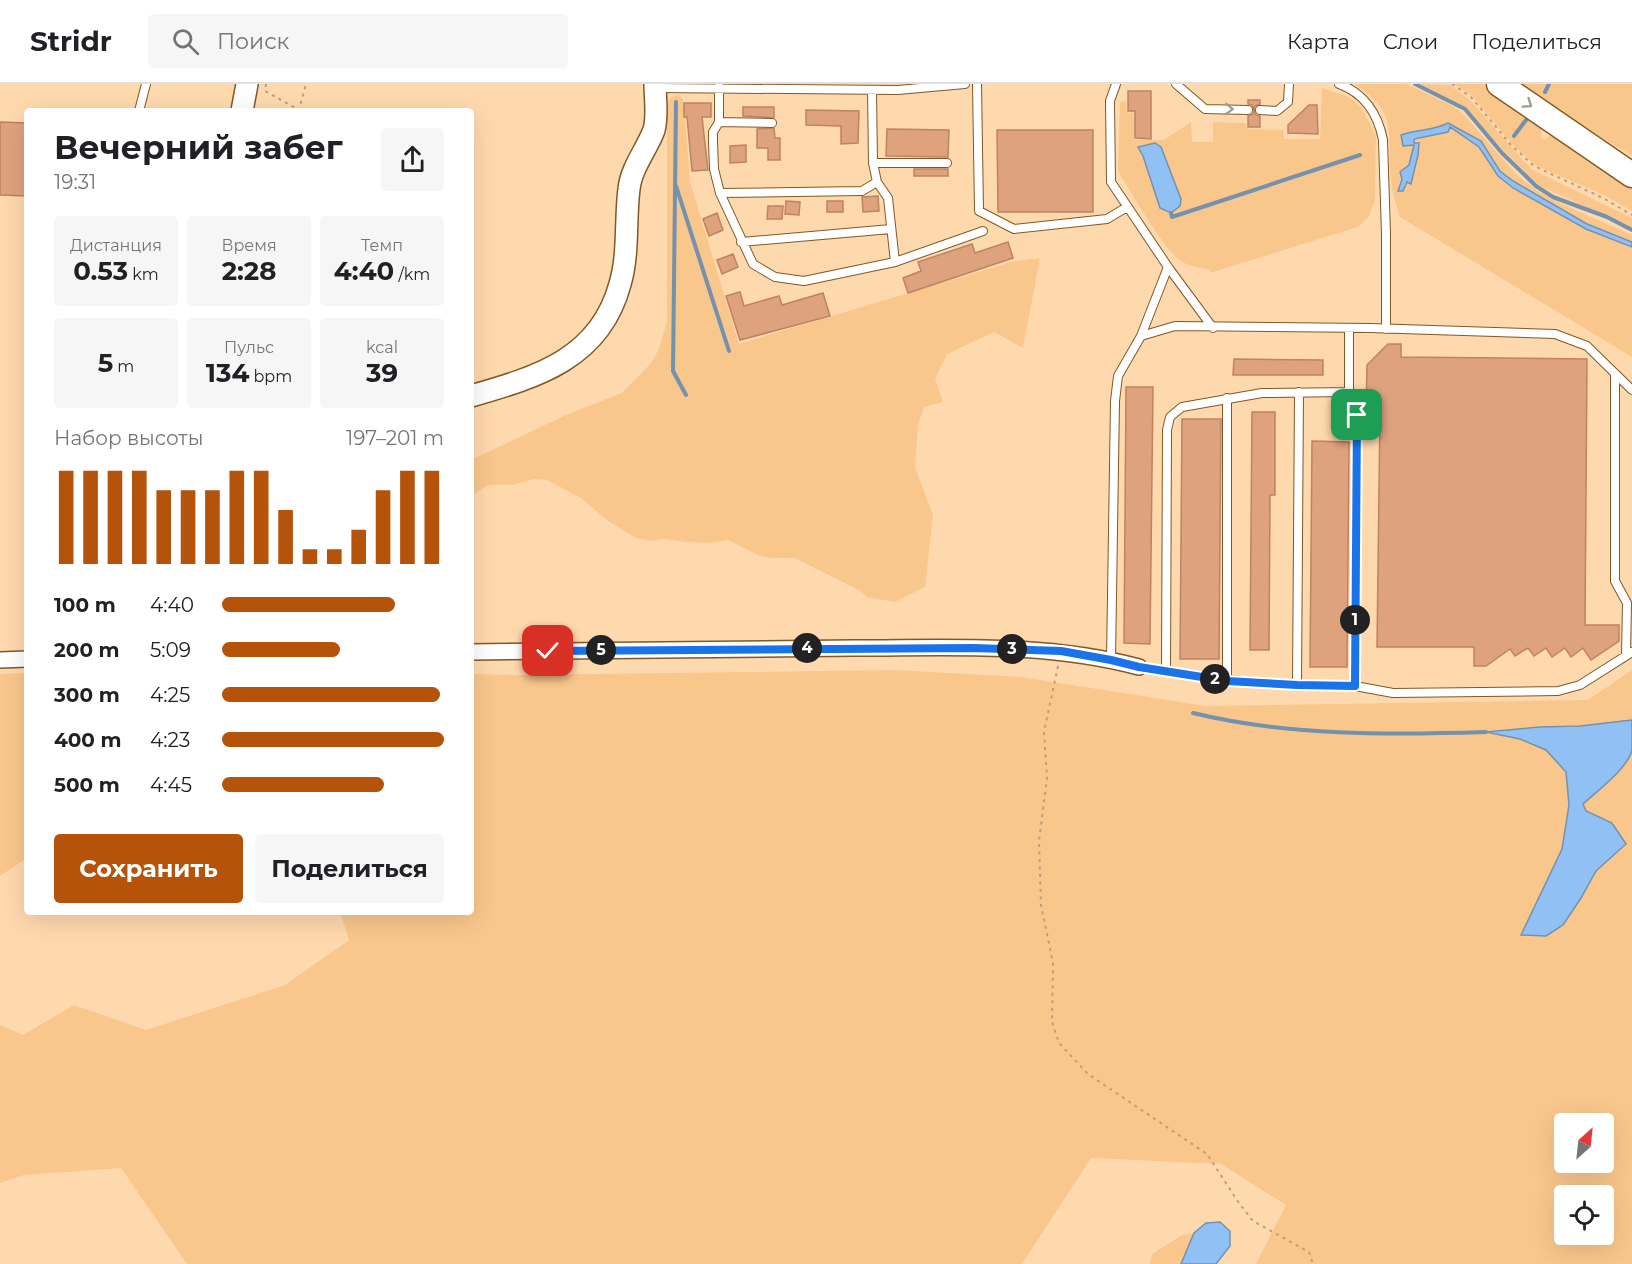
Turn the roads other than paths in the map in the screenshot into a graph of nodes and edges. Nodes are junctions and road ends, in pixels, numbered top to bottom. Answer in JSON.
{"nodes":[{"id":1,"x":146,"y":84,"type":"edge"},
{"id":2,"x":246,"y":84,"type":"edge"},
{"id":3,"x":965,"y":84,"type":"edge"},
{"id":4,"x":977,"y":84,"type":"edge"},
{"id":5,"x":1116,"y":84,"type":"edge"},
{"id":6,"x":1176,"y":84,"type":"edge"},
{"id":7,"x":1289,"y":84,"type":"edge"},
{"id":8,"x":1339,"y":84,"type":"edge"},
{"id":9,"x":1499,"y":84,"type":"edge"},
{"id":10,"x":655,"y":85,"type":"edge"},
{"id":11,"x":719,"y":87,"type":"junction"},
{"id":12,"x":872,"y":90,"type":"junction"},
{"id":13,"x":140,"y":108,"type":"edge"},
{"id":14,"x":242,"y":108,"type":"edge"},
{"id":15,"x":1248,"y":110,"type":"dead end"},
{"id":16,"x":1260,"y":110,"type":"dead end"},
{"id":17,"x":718,"y":122,"type":"junction"},
{"id":18,"x":772,"y":123,"type":"dead end"},
{"id":19,"x":1557,"y":124,"type":"junction"},
{"id":20,"x":947,"y":163,"type":"dead end"},
{"id":21,"x":873,"y":164,"type":"junction"},
{"id":22,"x":1632,"y":169,"type":"edge"},
{"id":23,"x":1632,"y":175,"type":"edge"},
{"id":24,"x":877,"y":182,"type":"junction"},
{"id":25,"x":720,"y":193,"type":"junction"},
{"id":26,"x":1127,"y":207,"type":"junction"},
{"id":27,"x":891,"y":230,"type":"junction"},
{"id":28,"x":983,"y":231,"type":"dead end"},
{"id":29,"x":741,"y":242,"type":"junction"},
{"id":30,"x":896,"y":262,"type":"junction"},
{"id":31,"x":1168,"y":267,"type":"junction"},
{"id":32,"x":1213,"y":328,"type":"junction"},
{"id":33,"x":1349,"y":328,"type":"junction"},
{"id":34,"x":1386,"y":329,"type":"junction"},
{"id":35,"x":1141,"y":336,"type":"junction"},
{"id":36,"x":1615,"y":375,"type":"junction"},
{"id":37,"x":1632,"y":390,"type":"edge"},
{"id":38,"x":1299,"y":392,"type":"junction"},
{"id":39,"x":1349,"y":392,"type":"junction"},
{"id":40,"x":474,"y":395,"type":"edge"},
{"id":41,"x":1227,"y":398,"type":"junction"},
{"id":42,"x":474,"y":652,"type":"edge"},
{"id":43,"x":1629,"y":653,"type":"edge"},
{"id":44,"x":24,"y":659,"type":"edge"},
{"id":45,"x":0,"y":660,"type":"edge"},
{"id":46,"x":1111,"y":660,"type":"junction"},
{"id":47,"x":1139,"y":667,"type":"joint"},
{"id":48,"x":1166,"y":672,"type":"junction"},
{"id":49,"x":1227,"y":681,"type":"junction"},
{"id":50,"x":1297,"y":685,"type":"junction"},
{"id":51,"x":1355,"y":686,"type":"junction"}],
"edges":[{"from":1,"to":13,"type":"lane"},
{"from":2,"to":14,"type":"street"},
{"from":3,"to":12,"type":"lane"},
{"from":4,"to":26,"type":"lane"},
{"from":5,"to":26,"type":"lane"},
{"from":6,"to":15,"type":"lane","one_way":true},
{"from":7,"to":16,"type":"lane"},
{"from":8,"to":34,"type":"lane"},
{"from":9,"to":19,"type":"main road","one_way":true},
{"from":10,"to":11,"type":"lane"},
{"from":10,"to":40,"type":"street"},
{"from":11,"to":12,"type":"lane"},
{"from":11,"to":17,"type":"lane"},
{"from":12,"to":21,"type":"lane"},
{"from":17,"to":18,"type":"lane"},
{"from":17,"to":25,"type":"lane"},
{"from":19,"to":22,"type":"main road"},
{"from":19,"to":23,"type":"main road"},
{"from":20,"to":21,"type":"lane"},
{"from":21,"to":24,"type":"lane"},
{"from":24,"to":25,"type":"lane"},
{"from":24,"to":27,"type":"lane"},
{"from":25,"to":29,"type":"lane"},
{"from":26,"to":31,"type":"lane"},
{"from":27,"to":29,"type":"lane"},
{"from":27,"to":30,"type":"lane"},
{"from":28,"to":30,"type":"lane"},
{"from":29,"to":30,"type":"lane"},
{"from":31,"to":32,"type":"lane"},
{"from":31,"to":35,"type":"lane"},
{"from":32,"to":33,"type":"lane"},
{"from":32,"to":35,"type":"lane"},
{"from":33,"to":34,"type":"lane"},
{"from":33,"to":39,"type":"lane"},
{"from":34,"to":36,"type":"lane"},
{"from":35,"to":46,"type":"lane"},
{"from":36,"to":37,"type":"lane"},
{"from":36,"to":43,"type":"lane"},
{"from":38,"to":39,"type":"lane"},
{"from":38,"to":41,"type":"lane"},
{"from":38,"to":50,"type":"lane"},
{"from":39,"to":51,"type":"lane"},
{"from":41,"to":48,"type":"lane"},
{"from":41,"to":49,"type":"lane"},
{"from":42,"to":46,"type":"street"},
{"from":43,"to":51,"type":"lane"},
{"from":44,"to":45,"type":"street"},
{"from":46,"to":47,"type":"street"},
{"from":47,"to":48,"type":"lane"},
{"from":48,"to":49,"type":"lane"},
{"from":49,"to":50,"type":"lane"},
{"from":50,"to":51,"type":"lane"}]}
